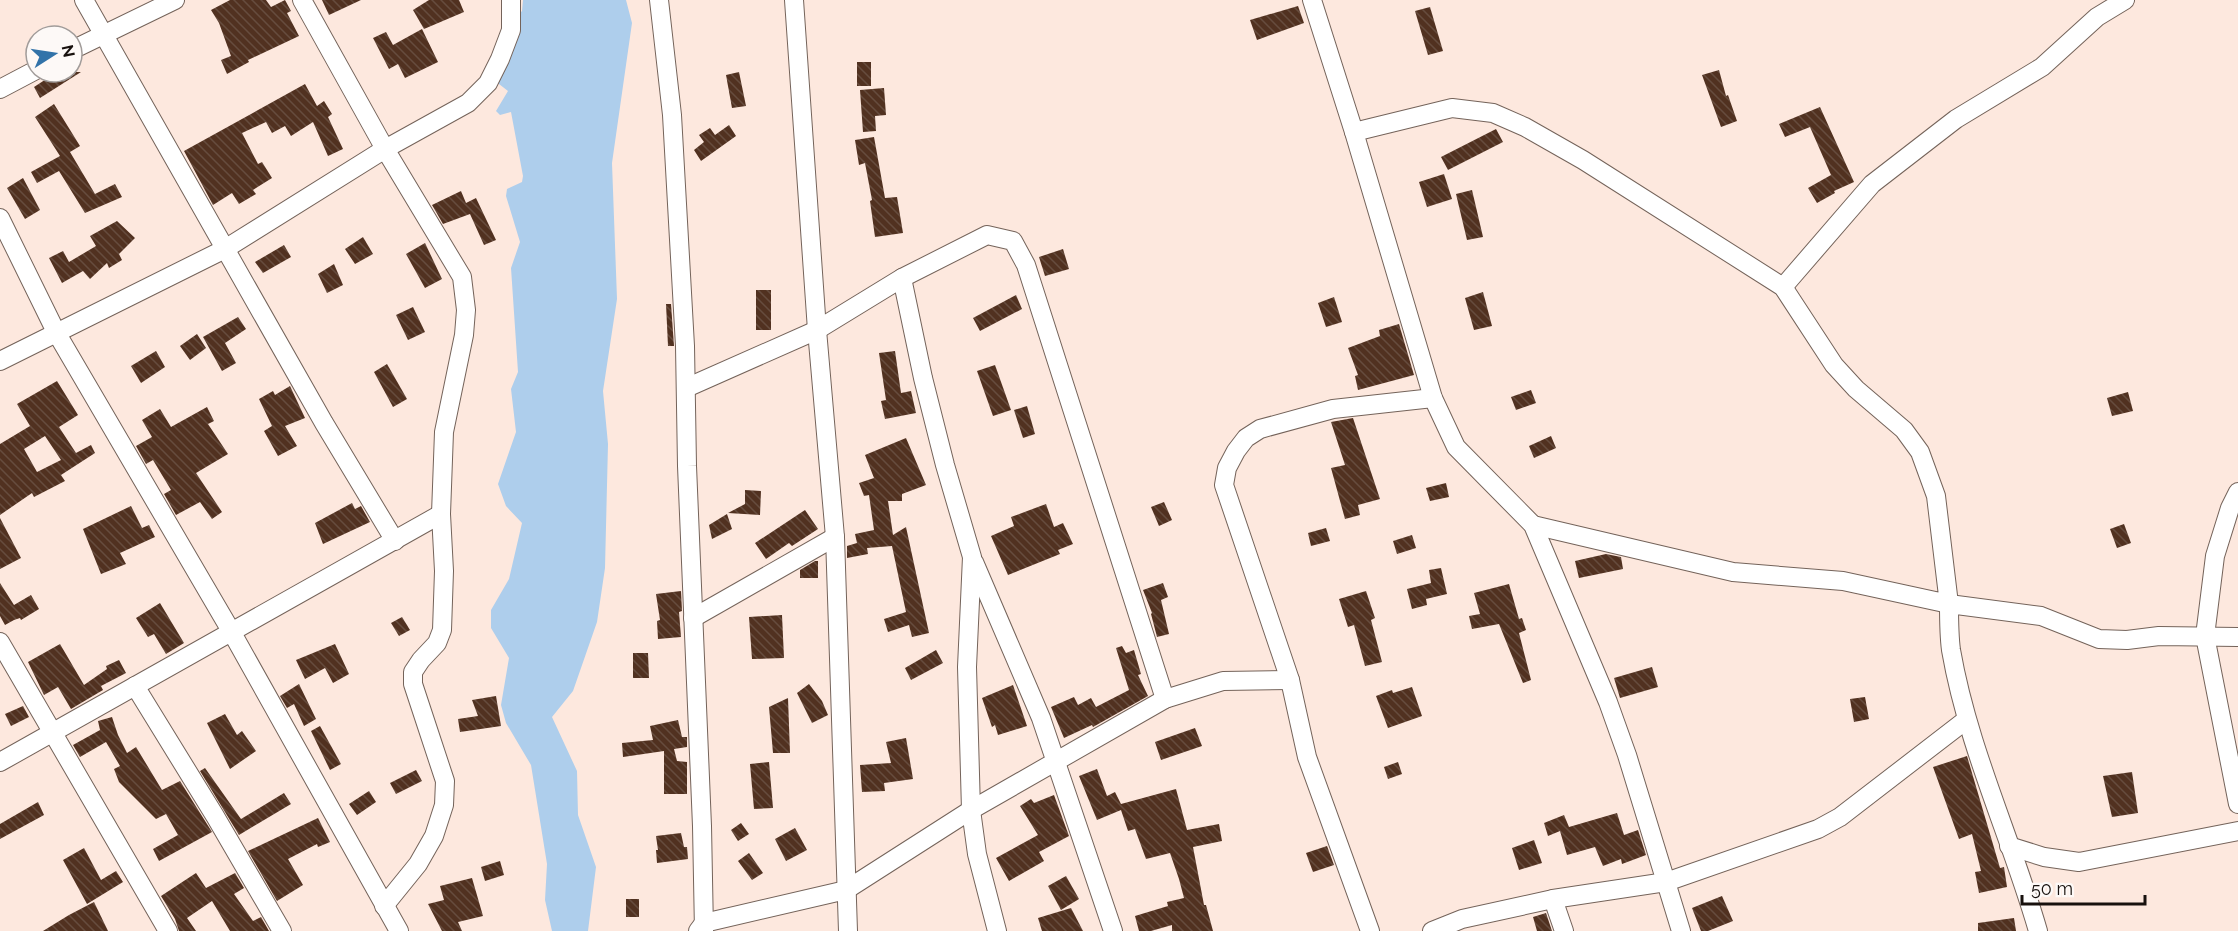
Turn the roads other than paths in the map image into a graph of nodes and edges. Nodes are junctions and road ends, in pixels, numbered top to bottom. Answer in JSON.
{"nodes":[{"id":1,"x":84,"y":0,"type":"edge"},
{"id":2,"x":176,"y":0,"type":"edge"},
{"id":3,"x":302,"y":0,"type":"edge"},
{"id":4,"x":511,"y":0,"type":"edge"},
{"id":5,"x":659,"y":0,"type":"edge"},
{"id":6,"x":794,"y":0,"type":"edge"},
{"id":7,"x":1312,"y":0,"type":"edge"},
{"id":8,"x":2125,"y":0,"type":"edge"},
{"id":9,"x":102,"y":34,"type":"junction"},
{"id":10,"x":84,"y":44,"type":"edge"},
{"id":11,"x":24,"y":76,"type":"edge"},
{"id":12,"x":0,"y":89,"type":"edge"},
{"id":13,"x":1354,"y":132,"type":"junction"},
{"id":14,"x":385,"y":149,"type":"junction"},
{"id":15,"x":0,"y":218,"type":"edge"},
{"id":16,"x":225,"y":249,"type":"junction"},
{"id":17,"x":902,"y":278,"type":"junction"},
{"id":18,"x":1783,"y":287,"type":"junction"},
{"id":19,"x":817,"y":330,"type":"junction"},
{"id":20,"x":57,"y":332,"type":"junction"},
{"id":21,"x":0,"y":361,"type":"edge"},
{"id":22,"x":686,"y":388,"type":"junction"},
{"id":23,"x":1433,"y":398,"type":"junction"},
{"id":24,"x":2238,"y":492,"type":"edge"},
{"id":25,"x":441,"y":514,"type":"junction"},
{"id":26,"x":1533,"y":525,"type":"junction"},
{"id":27,"x":835,"y":537,"type":"junction"},
{"id":28,"x":394,"y":541,"type":"junction"},
{"id":29,"x":972,"y":557,"type":"junction"},
{"id":30,"x":1948,"y":604,"type":"junction"},
{"id":31,"x":693,"y":618,"type":"junction"},
{"id":32,"x":231,"y":631,"type":"junction"},
{"id":33,"x":2205,"y":636,"type":"junction"},
{"id":34,"x":2238,"y":637,"type":"edge"},
{"id":35,"x":0,"y":642,"type":"edge"},
{"id":36,"x":1290,"y":680,"type":"junction"},
{"id":37,"x":135,"y":686,"type":"junction"},
{"id":38,"x":1166,"y":699,"type":"junction"},
{"id":39,"x":1966,"y":720,"type":"junction"},
{"id":40,"x":54,"y":732,"type":"junction"},
{"id":41,"x":0,"y":762,"type":"edge"},
{"id":42,"x":1056,"y":762,"type":"junction"},
{"id":43,"x":2238,"y":804,"type":"edge"},
{"id":44,"x":972,"y":810,"type":"junction"},
{"id":45,"x":2238,"y":831,"type":"edge"},
{"id":46,"x":2009,"y":846,"type":"junction"},
{"id":47,"x":1666,"y":882,"type":"junction"},
{"id":48,"x":846,"y":890,"type":"junction"},
{"id":49,"x":1553,"y":898,"type":"junction"},
{"id":50,"x":384,"y":906,"type":"junction"},
{"id":51,"x":702,"y":928,"type":"edge"},
{"id":52,"x":168,"y":931,"type":"edge"},
{"id":53,"x":282,"y":931,"type":"edge"},
{"id":54,"x":399,"y":931,"type":"edge"},
{"id":55,"x":848,"y":931,"type":"edge"},
{"id":56,"x":998,"y":931,"type":"edge"},
{"id":57,"x":1113,"y":931,"type":"edge"},
{"id":58,"x":1370,"y":931,"type":"edge"},
{"id":59,"x":1432,"y":931,"type":"edge"},
{"id":60,"x":1564,"y":931,"type":"edge"},
{"id":61,"x":1682,"y":931,"type":"edge"},
{"id":62,"x":2038,"y":931,"type":"edge"}],
"edges":[{"from":1,"to":9,"type":"street"},
{"from":2,"to":9,"type":"street"},
{"from":3,"to":14,"type":"street"},
{"from":4,"to":14,"type":"street"},
{"from":5,"to":22,"type":"street"},
{"from":6,"to":19,"type":"street"},
{"from":7,"to":13,"type":"street"},
{"from":8,"to":18,"type":"street"},
{"from":9,"to":10,"type":"street"},
{"from":9,"to":16,"type":"street"},
{"from":11,"to":12,"type":"street"},
{"from":13,"to":18,"type":"street"},
{"from":13,"to":23,"type":"street"},
{"from":14,"to":16,"type":"street"},
{"from":14,"to":25,"type":"street"},
{"from":15,"to":20,"type":"street"},
{"from":16,"to":20,"type":"street"},
{"from":16,"to":28,"type":"street"},
{"from":17,"to":19,"type":"street"},
{"from":17,"to":29,"type":"street"},
{"from":17,"to":38,"type":"street"},
{"from":18,"to":30,"type":"street"},
{"from":19,"to":22,"type":"street"},
{"from":19,"to":27,"type":"street"},
{"from":20,"to":21,"type":"street"},
{"from":20,"to":32,"type":"street"},
{"from":22,"to":31,"type":"street"},
{"from":23,"to":26,"type":"street"},
{"from":23,"to":36,"type":"street"},
{"from":24,"to":33,"type":"street"},
{"from":25,"to":28,"type":"street"},
{"from":25,"to":50,"type":"street"},
{"from":26,"to":30,"type":"street"},
{"from":26,"to":47,"type":"street"},
{"from":27,"to":31,"type":"street"},
{"from":27,"to":48,"type":"street"},
{"from":28,"to":32,"type":"street"},
{"from":29,"to":42,"type":"street"},
{"from":29,"to":44,"type":"street"},
{"from":30,"to":33,"type":"street"},
{"from":30,"to":39,"type":"street"},
{"from":31,"to":51,"type":"street"},
{"from":32,"to":37,"type":"street"},
{"from":32,"to":50,"type":"street"},
{"from":33,"to":34,"type":"street"},
{"from":33,"to":43,"type":"street"},
{"from":35,"to":40,"type":"street"},
{"from":36,"to":38,"type":"street"},
{"from":36,"to":58,"type":"street"},
{"from":37,"to":40,"type":"street"},
{"from":37,"to":53,"type":"street"},
{"from":38,"to":42,"type":"street"},
{"from":39,"to":46,"type":"street"},
{"from":39,"to":47,"type":"street"},
{"from":40,"to":41,"type":"street"},
{"from":40,"to":52,"type":"street"},
{"from":42,"to":44,"type":"street"},
{"from":42,"to":57,"type":"street"},
{"from":44,"to":48,"type":"street"},
{"from":44,"to":56,"type":"street"},
{"from":45,"to":46,"type":"street"},
{"from":46,"to":62,"type":"street"},
{"from":47,"to":49,"type":"street"},
{"from":47,"to":61,"type":"street"},
{"from":48,"to":51,"type":"street"},
{"from":48,"to":55,"type":"street"},
{"from":49,"to":59,"type":"street"},
{"from":49,"to":60,"type":"street"},
{"from":50,"to":54,"type":"street"}]}
